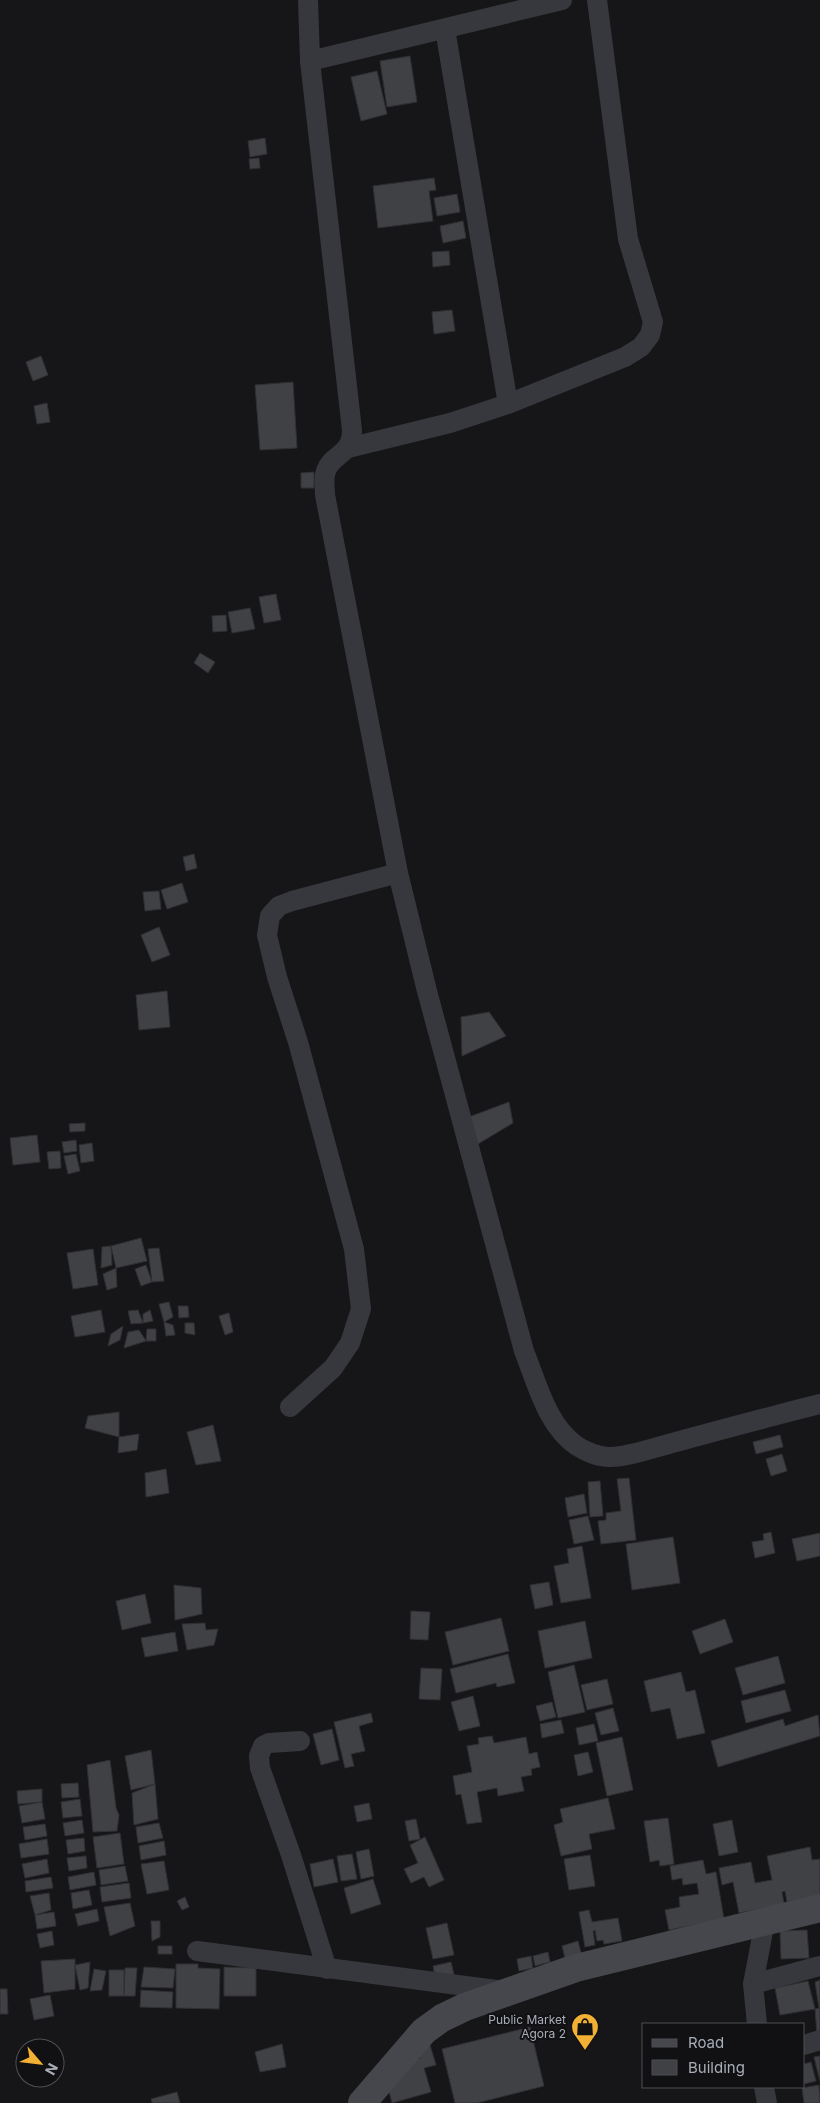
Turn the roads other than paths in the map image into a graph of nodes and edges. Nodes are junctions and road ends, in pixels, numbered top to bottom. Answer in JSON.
{"nodes":[{"id":1,"x":308,"y":0,"type":"edge"},
{"id":2,"x":562,"y":0,"type":"edge"},
{"id":3,"x":597,"y":0,"type":"edge"},
{"id":4,"x":445,"y":29,"type":"junction"},
{"id":5,"x":310,"y":61,"type":"junction"},
{"id":6,"x":508,"y":404,"type":"junction"},
{"id":7,"x":348,"y":448,"type":"junction"},
{"id":8,"x":398,"y":873,"type":"junction"},
{"id":9,"x":820,"y":1404,"type":"edge"},
{"id":10,"x":290,"y":1407,"type":"dead end"},
{"id":11,"x":300,"y":1741,"type":"dead end"},
{"id":12,"x":820,"y":1908,"type":"edge"},
{"id":13,"x":765,"y":1921,"type":"junction"},
{"id":14,"x":196,"y":1951,"type":"dead end"},
{"id":15,"x":820,"y":1966,"type":"edge"},
{"id":16,"x":327,"y":1969,"type":"junction"},
{"id":17,"x":753,"y":1984,"type":"junction"},
{"id":18,"x":508,"y":1992,"type":"junction"},
{"id":19,"x":757,"y":2023,"type":"edge"},
{"id":20,"x":820,"y":2040,"type":"edge"},
{"id":21,"x":805,"y":2044,"type":"edge"},
{"id":22,"x":764,"y":2088,"type":"edge"},
{"id":23,"x":362,"y":2103,"type":"edge"},
{"id":24,"x":767,"y":2103,"type":"edge"}],
"edges":[{"from":1,"to":5,"type":"street"},
{"from":2,"to":4,"type":"street"},
{"from":3,"to":6,"type":"street"},
{"from":4,"to":5,"type":"street"},
{"from":4,"to":6,"type":"street"},
{"from":5,"to":7,"type":"street"},
{"from":6,"to":7,"type":"street"},
{"from":7,"to":8,"type":"street"},
{"from":8,"to":9,"type":"street"},
{"from":8,"to":10,"type":"street"},
{"from":11,"to":16,"type":"street"},
{"from":12,"to":13,"type":"main road"},
{"from":13,"to":17,"type":"street"},
{"from":13,"to":18,"type":"main road"},
{"from":14,"to":16,"type":"street"},
{"from":15,"to":17,"type":"street"},
{"from":16,"to":18,"type":"street"},
{"from":17,"to":19,"type":"street"},
{"from":18,"to":23,"type":"main road"},
{"from":20,"to":21,"type":"street"},
{"from":22,"to":24,"type":"street"}]}
